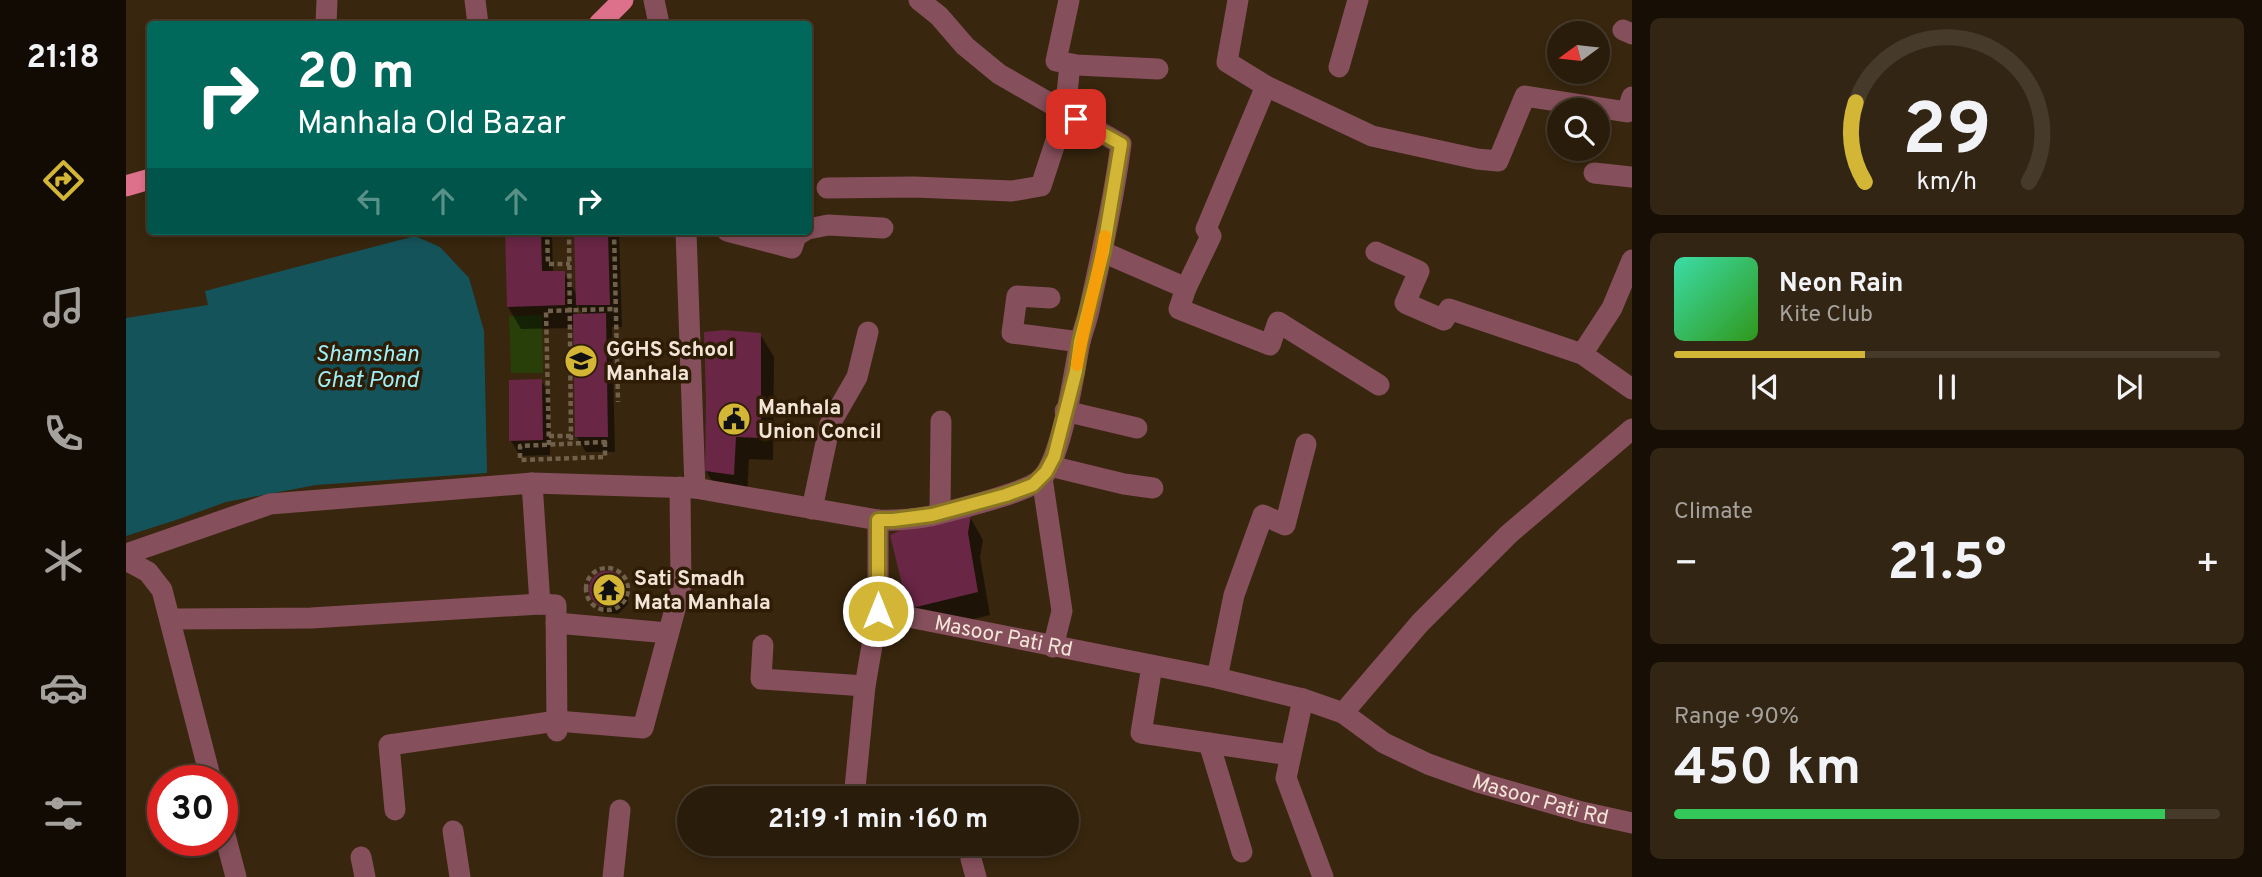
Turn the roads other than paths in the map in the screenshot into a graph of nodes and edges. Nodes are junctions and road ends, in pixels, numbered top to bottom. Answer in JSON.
{"nodes":[{"id":1,"x":327,"y":0,"type":"edge"},
{"id":2,"x":475,"y":0,"type":"edge"},
{"id":3,"x":623,"y":0,"type":"edge"},
{"id":4,"x":654,"y":0,"type":"edge"},
{"id":5,"x":919,"y":0,"type":"edge"},
{"id":6,"x":1069,"y":0,"type":"edge"},
{"id":7,"x":1238,"y":0,"type":"edge"},
{"id":8,"x":1359,"y":0,"type":"edge"},
{"id":9,"x":326,"y":21,"type":"edge"},
{"id":10,"x":478,"y":21,"type":"edge"},
{"id":11,"x":602,"y":21,"type":"edge"},
{"id":12,"x":658,"y":21,"type":"edge"},
{"id":13,"x":1070,"y":64,"type":"junction"},
{"id":14,"x":1339,"y":67,"type":"dead end"},
{"id":15,"x":1158,"y":69,"type":"dead end"},
{"id":16,"x":1266,"y":86,"type":"junction"},
{"id":17,"x":1632,"y":97,"type":"edge"},
{"id":18,"x":1065,"y":113,"type":"junction"},
{"id":19,"x":1594,"y":173,"type":"dead end"},
{"id":20,"x":1632,"y":177,"type":"edge"},
{"id":21,"x":147,"y":180,"type":"edge"},
{"id":22,"x":126,"y":186,"type":"edge"},
{"id":23,"x":827,"y":188,"type":"dead end"},
{"id":24,"x":883,"y":228,"type":"dead end"},
{"id":25,"x":812,"y":229,"type":"edge"},
{"id":26,"x":686,"y":235,"type":"edge"},
{"id":27,"x":742,"y":235,"type":"edge"},
{"id":28,"x":798,"y":235,"type":"edge"},
{"id":29,"x":1103,"y":252,"type":"junction"},
{"id":30,"x":1376,"y":252,"type":"dead end"},
{"id":31,"x":1632,"y":260,"type":"edge"},
{"id":32,"x":1186,"y":288,"type":"junction"},
{"id":33,"x":1050,"y":298,"type":"dead end"},
{"id":34,"x":868,"y":332,"type":"dead end"},
{"id":35,"x":1080,"y":342,"type":"junction"},
{"id":36,"x":1582,"y":354,"type":"junction"},
{"id":37,"x":1379,"y":384,"type":"dead end"},
{"id":38,"x":1632,"y":389,"type":"edge"},
{"id":39,"x":1065,"y":411,"type":"junction"},
{"id":40,"x":941,"y":421,"type":"dead end"},
{"id":41,"x":1137,"y":428,"type":"dead end"},
{"id":42,"x":1632,"y":429,"type":"edge"},
{"id":43,"x":1306,"y":444,"type":"dead end"},
{"id":44,"x":1046,"y":472,"type":"junction"},
{"id":45,"x":532,"y":482,"type":"junction"},
{"id":46,"x":687,"y":487,"type":"junction"},
{"id":47,"x":1153,"y":488,"type":"dead end"},
{"id":48,"x":812,"y":509,"type":"junction"},
{"id":49,"x":940,"y":513,"type":"junction"},
{"id":50,"x":878,"y":520,"type":"junction"},
{"id":51,"x":126,"y":554,"type":"edge"},
{"id":52,"x":126,"y":560,"type":"edge"},
{"id":53,"x":540,"y":604,"type":"junction"},
{"id":54,"x":878,"y":611,"type":"junction"},
{"id":55,"x":171,"y":618,"type":"junction"},
{"id":56,"x":556,"y":623,"type":"junction"},
{"id":57,"x":668,"y":633,"type":"junction"},
{"id":58,"x":763,"y":645,"type":"dead end"},
{"id":59,"x":1054,"y":647,"type":"junction"},
{"id":60,"x":1152,"y":666,"type":"junction"},
{"id":61,"x":1217,"y":678,"type":"junction"},
{"id":62,"x":864,"y":686,"type":"junction"},
{"id":63,"x":1303,"y":699,"type":"junction"},
{"id":64,"x":1343,"y":713,"type":"junction"},
{"id":65,"x":557,"y":726,"type":"junction"},
{"id":66,"x":1209,"y":743,"type":"junction"},
{"id":67,"x":1290,"y":755,"type":"junction"},
{"id":68,"x":207,"y":765,"type":"edge"},
{"id":69,"x":854,"y":786,"type":"edge"},
{"id":70,"x":395,"y":810,"type":"dead end"},
{"id":71,"x":620,"y":810,"type":"dead end"},
{"id":72,"x":1632,"y":823,"type":"edge"},
{"id":73,"x":453,"y":831,"type":"dead end"},
{"id":74,"x":1242,"y":852,"type":"dead end"},
{"id":75,"x":230,"y":856,"type":"edge"},
{"id":76,"x":971,"y":856,"type":"edge"},
{"id":77,"x":236,"y":877,"type":"edge"},
{"id":78,"x":460,"y":877,"type":"edge"},
{"id":79,"x":613,"y":877,"type":"edge"},
{"id":80,"x":976,"y":877,"type":"edge"},
{"id":81,"x":1323,"y":877,"type":"edge"}],
"edges":[{"from":1,"to":9,"type":"street"},
{"from":2,"to":10,"type":"street"},
{"from":3,"to":11,"type":"main road"},
{"from":4,"to":12,"type":"street"},
{"from":5,"to":18,"type":"street"},
{"from":6,"to":13,"type":"street"},
{"from":7,"to":16,"type":"street"},
{"from":8,"to":14,"type":"street"},
{"from":13,"to":15,"type":"street"},
{"from":13,"to":18,"type":"street"},
{"from":16,"to":17,"type":"street"},
{"from":16,"to":32,"type":"street"},
{"from":18,"to":23,"type":"street"},
{"from":18,"to":29,"type":"street"},
{"from":19,"to":20,"type":"street"},
{"from":21,"to":22,"type":"main road"},
{"from":24,"to":25,"type":"street"},
{"from":26,"to":46,"type":"street"},
{"from":27,"to":28,"type":"street"},
{"from":29,"to":32,"type":"street"},
{"from":29,"to":35,"type":"street"},
{"from":30,"to":36,"type":"street"},
{"from":31,"to":36,"type":"street"},
{"from":32,"to":37,"type":"street"},
{"from":33,"to":35,"type":"street"},
{"from":34,"to":48,"type":"street"},
{"from":35,"to":39,"type":"street"},
{"from":36,"to":38,"type":"street"},
{"from":39,"to":41,"type":"street"},
{"from":39,"to":44,"type":"street"},
{"from":40,"to":49,"type":"street"},
{"from":42,"to":64,"type":"street"},
{"from":43,"to":61,"type":"street"},
{"from":44,"to":47,"type":"street"},
{"from":44,"to":49,"type":"street"},
{"from":44,"to":59,"type":"street"},
{"from":45,"to":46,"type":"street"},
{"from":45,"to":51,"type":"street"},
{"from":45,"to":53,"type":"street"},
{"from":46,"to":48,"type":"street"},
{"from":46,"to":57,"type":"street"},
{"from":48,"to":50,"type":"street"},
{"from":49,"to":50,"type":"street"},
{"from":50,"to":54,"type":"street"},
{"from":52,"to":55,"type":"street"},
{"from":53,"to":55,"type":"street"},
{"from":53,"to":56,"type":"street"},
{"from":54,"to":59,"type":"street","name":"Masoor Pati Rd"},
{"from":54,"to":62,"type":"street"},
{"from":55,"to":68,"type":"street"},
{"from":56,"to":57,"type":"street"},
{"from":56,"to":65,"type":"street"},
{"from":57,"to":65,"type":"street"},
{"from":58,"to":62,"type":"street"},
{"from":59,"to":60,"type":"street","name":"Masoor Pati Rd"},
{"from":60,"to":61,"type":"street","name":"Masoor Pati Rd"},
{"from":60,"to":66,"type":"street"},
{"from":61,"to":63,"type":"street","name":"Masoor Pati Rd"},
{"from":62,"to":69,"type":"street"},
{"from":63,"to":64,"type":"street","name":"Masoor Pati Rd"},
{"from":63,"to":67,"type":"street"},
{"from":64,"to":72,"type":"street","name":"Masoor Pati Rd"},
{"from":65,"to":70,"type":"street"},
{"from":66,"to":67,"type":"street"},
{"from":66,"to":74,"type":"street"},
{"from":67,"to":81,"type":"street"},
{"from":71,"to":79,"type":"street"},
{"from":73,"to":78,"type":"street"},
{"from":75,"to":77,"type":"street"},
{"from":76,"to":80,"type":"street"}]}
